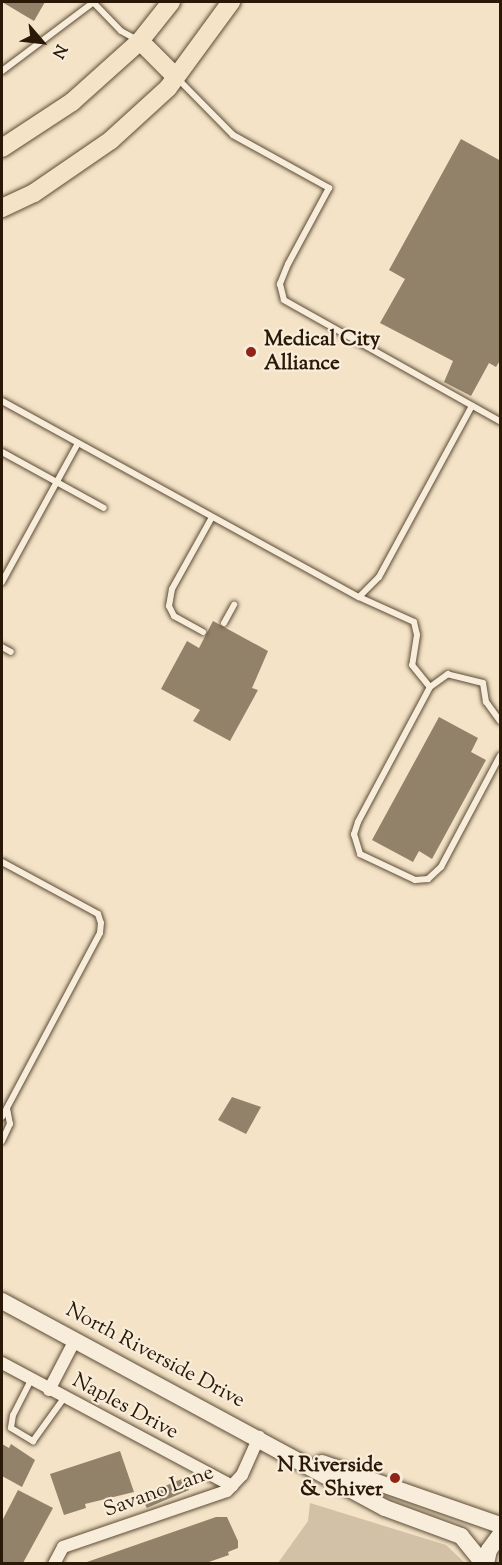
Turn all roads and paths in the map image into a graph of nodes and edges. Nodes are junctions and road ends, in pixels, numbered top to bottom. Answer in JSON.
{"nodes":[{"id":1,"x":93,"y":2,"type":"edge"},
{"id":2,"x":171,"y":2,"type":"edge"},
{"id":3,"x":231,"y":2,"type":"edge"},
{"id":4,"x":140,"y":41,"type":"junction"},
{"id":5,"x":2,"y":71,"type":"edge"},
{"id":6,"x":176,"y":77,"type":"junction"},
{"id":7,"x":2,"y":148,"type":"edge"},
{"id":8,"x":2,"y":208,"type":"edge"},
{"id":9,"x":2,"y":401,"type":"edge"},
{"id":10,"x":472,"y":406,"type":"junction"},
{"id":11,"x":501,"y":421,"type":"edge"},
{"id":12,"x":78,"y":443,"type":"junction"},
{"id":13,"x":2,"y":452,"type":"edge"},
{"id":14,"x":56,"y":482,"type":"junction"},
{"id":15,"x":104,"y":508,"type":"dead end"},
{"id":16,"x":212,"y":517,"type":"junction"},
{"id":17,"x":2,"y":582,"type":"edge"},
{"id":18,"x":359,"y":597,"type":"junction"},
{"id":19,"x":234,"y":604,"type":"dead end"},
{"id":20,"x":224,"y":623,"type":"dead end"},
{"id":21,"x":203,"y":632,"type":"dead end"},
{"id":22,"x":2,"y":646,"type":"edge"},
{"id":23,"x":11,"y":652,"type":"dead end"},
{"id":24,"x":430,"y":687,"type":"junction"},
{"id":25,"x":501,"y":722,"type":"edge"},
{"id":26,"x":501,"y":756,"type":"edge"},
{"id":27,"x":2,"y":862,"type":"edge"},
{"id":28,"x":7,"y":1108,"type":"junction"},
{"id":29,"x":2,"y":1117,"type":"edge"},
{"id":30,"x":2,"y":1141,"type":"edge"},
{"id":31,"x":2,"y":1301,"type":"edge"},
{"id":32,"x":75,"y":1340,"type":"junction"},
{"id":33,"x":2,"y":1363,"type":"edge"},
{"id":34,"x":32,"y":1380,"type":"junction"},
{"id":35,"x":49,"y":1390,"type":"junction"},
{"id":36,"x":64,"y":1398,"type":"junction"},
{"id":37,"x":259,"y":1437,"type":"junction"},
{"id":38,"x":287,"y":1451,"type":"junction"},
{"id":39,"x":232,"y":1486,"type":"junction"},
{"id":40,"x":499,"y":1525,"type":"edge"},
{"id":41,"x":54,"y":1563,"type":"edge"},
{"id":42,"x":485,"y":1563,"type":"edge"}],
"edges":[{"from":1,"to":4,"type":"lane"},
{"from":1,"to":5,"type":"lane"},
{"from":2,"to":4,"type":"main road"},
{"from":3,"to":6,"type":"main road"},
{"from":4,"to":6,"type":"main road"},
{"from":4,"to":7,"type":"main road"},
{"from":6,"to":8,"type":"main road"},
{"from":6,"to":10,"type":"lane"},
{"from":9,"to":12,"type":"lane"},
{"from":10,"to":11,"type":"lane"},
{"from":10,"to":18,"type":"lane"},
{"from":12,"to":14,"type":"lane"},
{"from":12,"to":16,"type":"lane"},
{"from":13,"to":14,"type":"lane"},
{"from":14,"to":15,"type":"lane"},
{"from":14,"to":17,"type":"lane"},
{"from":16,"to":18,"type":"lane"},
{"from":16,"to":21,"type":"lane"},
{"from":18,"to":24,"type":"lane"},
{"from":19,"to":20,"type":"lane"},
{"from":22,"to":23,"type":"lane"},
{"from":24,"to":25,"type":"lane"},
{"from":24,"to":26,"type":"lane"},
{"from":27,"to":28,"type":"lane"},
{"from":28,"to":29,"type":"lane"},
{"from":28,"to":30,"type":"lane"},
{"from":31,"to":32,"type":"main road","name":"North Riverside Drive"},
{"from":32,"to":35,"type":"street","name":"Naples Drive"},
{"from":32,"to":37,"type":"main road","name":"North Riverside Drive"},
{"from":33,"to":34,"type":"street"},
{"from":34,"to":35,"type":"street"},
{"from":34,"to":36,"type":"lane"},
{"from":35,"to":36,"type":"street","name":"Naples Drive"},
{"from":36,"to":39,"type":"street","name":"Naples Drive"},
{"from":37,"to":38,"type":"main road","name":"North Riverside Drive"},
{"from":37,"to":39,"type":"street","name":"Savano Lane"},
{"from":38,"to":40,"type":"main road","name":"North Riverside Drive"},
{"from":38,"to":42,"type":"main road","name":"North Riverside Drive"},
{"from":39,"to":41,"type":"street","name":"Savano Lane"},
{"from":40,"to":42,"type":"main road"}]}
